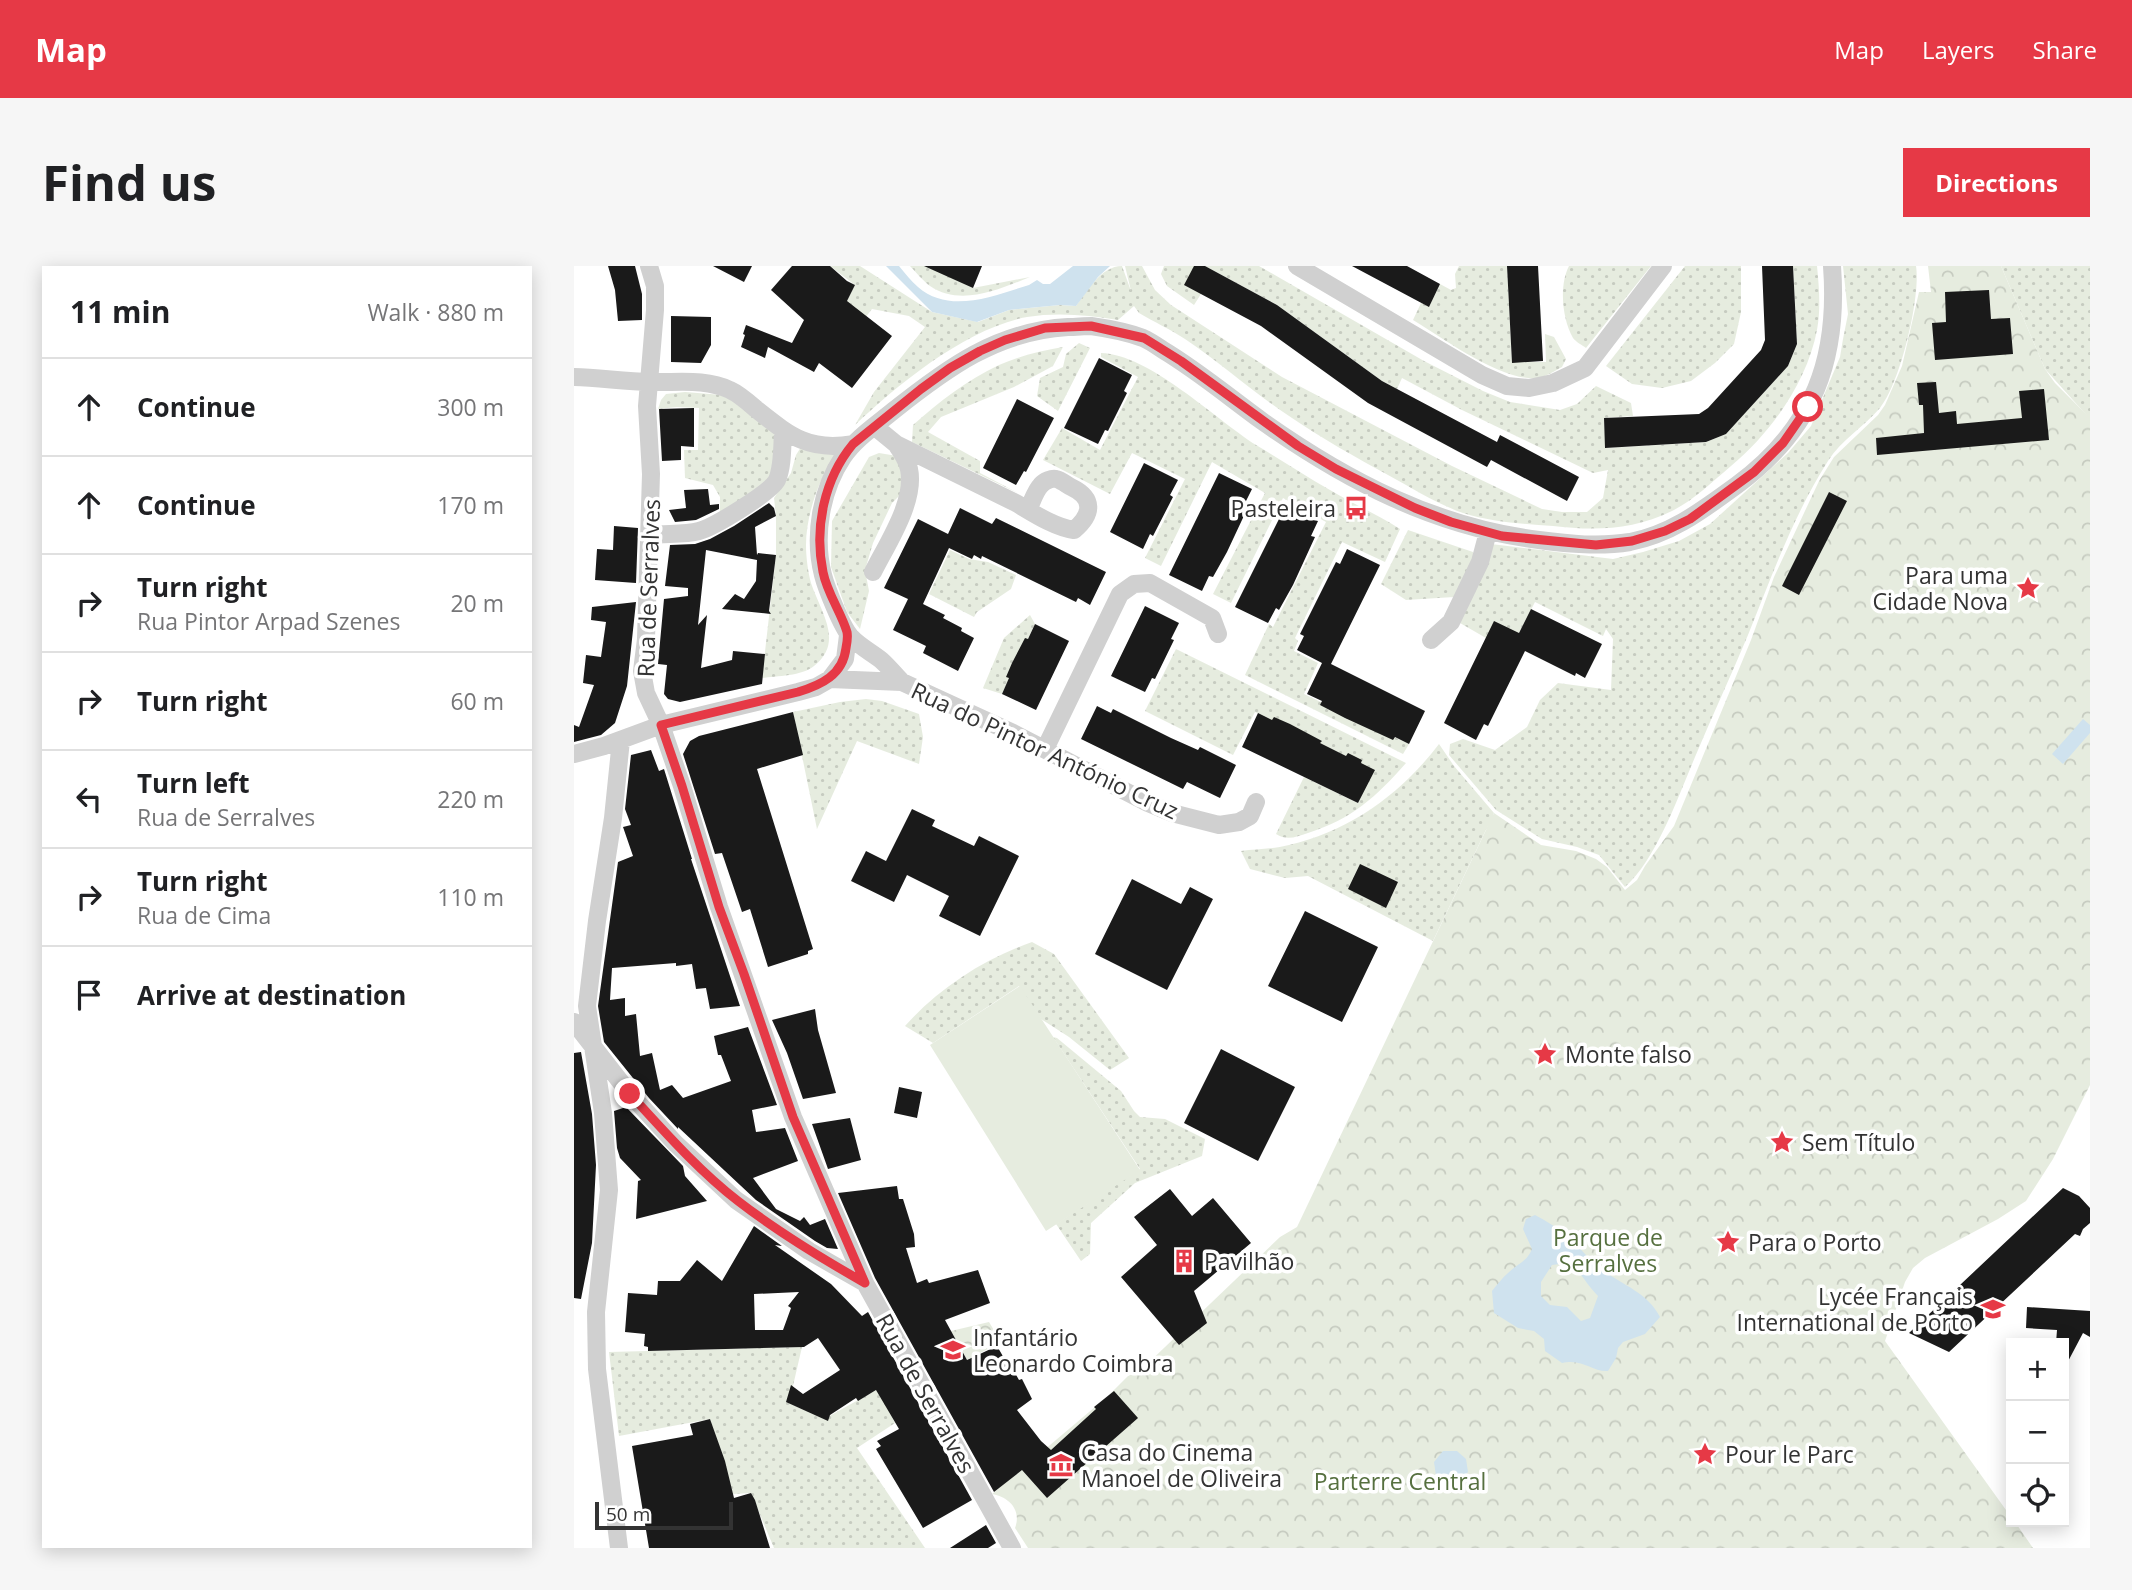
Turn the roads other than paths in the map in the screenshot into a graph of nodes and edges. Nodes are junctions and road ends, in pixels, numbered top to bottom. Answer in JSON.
{"nodes":[{"id":1,"x":649,"y":266,"type":"edge"},
{"id":2,"x":1297,"y":266,"type":"edge"},
{"id":3,"x":1663,"y":266,"type":"edge"},
{"id":4,"x":1832,"y":266,"type":"edge"},
{"id":5,"x":574,"y":377,"type":"edge"},
{"id":6,"x":649,"y":382,"type":"junction"},
{"id":7,"x":874,"y":426,"type":"junction"},
{"id":8,"x":783,"y":431,"type":"junction"},
{"id":9,"x":853,"y":444,"type":"junction"},
{"id":10,"x":897,"y":444,"type":"junction"},
{"id":11,"x":1028,"y":510,"type":"dead end"},
{"id":12,"x":1488,"y":532,"type":"junction"},
{"id":13,"x":650,"y":535,"type":"junction"},
{"id":14,"x":873,"y":572,"type":"dead end"},
{"id":15,"x":1218,"y":634,"type":"dead end"},
{"id":16,"x":848,"y":635,"type":"junction"},
{"id":17,"x":1431,"y":640,"type":"dead end"},
{"id":18,"x":830,"y":679,"type":"junction"},
{"id":19,"x":902,"y":682,"type":"junction"},
{"id":20,"x":661,"y":725,"type":"junction"},
{"id":21,"x":621,"y":740,"type":"junction"},
{"id":22,"x":1045,"y":749,"type":"junction"},
{"id":23,"x":574,"y":754,"type":"edge"},
{"id":24,"x":1256,"y":802,"type":"dead end"},
{"id":25,"x":574,"y":1022,"type":"edge"},
{"id":26,"x":594,"y":1047,"type":"junction"},
{"id":27,"x":865,"y":1283,"type":"junction"},
{"id":28,"x":619,"y":1548,"type":"edge"},
{"id":29,"x":1011,"y":1548,"type":"edge"}],
"edges":[{"from":1,"to":6,"type":"street","name":"Rua de Serralves"},
{"from":2,"to":3,"type":"street"},
{"from":4,"to":12,"type":"street"},
{"from":5,"to":6,"type":"street"},
{"from":6,"to":8,"type":"street"},
{"from":6,"to":13,"type":"street","name":"Rua de Serralves"},
{"from":7,"to":9,"type":"street"},
{"from":7,"to":10,"type":"street"},
{"from":7,"to":12,"type":"street"},
{"from":8,"to":9,"type":"street"},
{"from":8,"to":13,"type":"street"},
{"from":9,"to":16,"type":"street"},
{"from":10,"to":11,"type":"street"},
{"from":10,"to":14,"type":"street"},
{"from":12,"to":17,"type":"street"},
{"from":13,"to":20,"type":"street","name":"Rua de Serralves"},
{"from":15,"to":22,"type":"street"},
{"from":16,"to":18,"type":"street"},
{"from":16,"to":19,"type":"street"},
{"from":18,"to":19,"type":"street","name":"Rua do Pintor António Cruz"},
{"from":18,"to":20,"type":"street","name":"Rua do Pintor António Cruz"},
{"from":19,"to":22,"type":"street","name":"Rua do Pintor António Cruz"},
{"from":20,"to":21,"type":"street","name":"Rua do Pintor António Cruz"},
{"from":20,"to":27,"type":"street","name":"Rua de Serralves"},
{"from":21,"to":23,"type":"street","name":"Rua do Pintor António Cruz"},
{"from":21,"to":26,"type":"street"},
{"from":22,"to":24,"type":"street","name":"Rua do Pintor António Cruz"},
{"from":25,"to":26,"type":"street"},
{"from":26,"to":27,"type":"street"},
{"from":26,"to":28,"type":"street"},
{"from":27,"to":29,"type":"street","name":"Rua de Serralves"}]}
